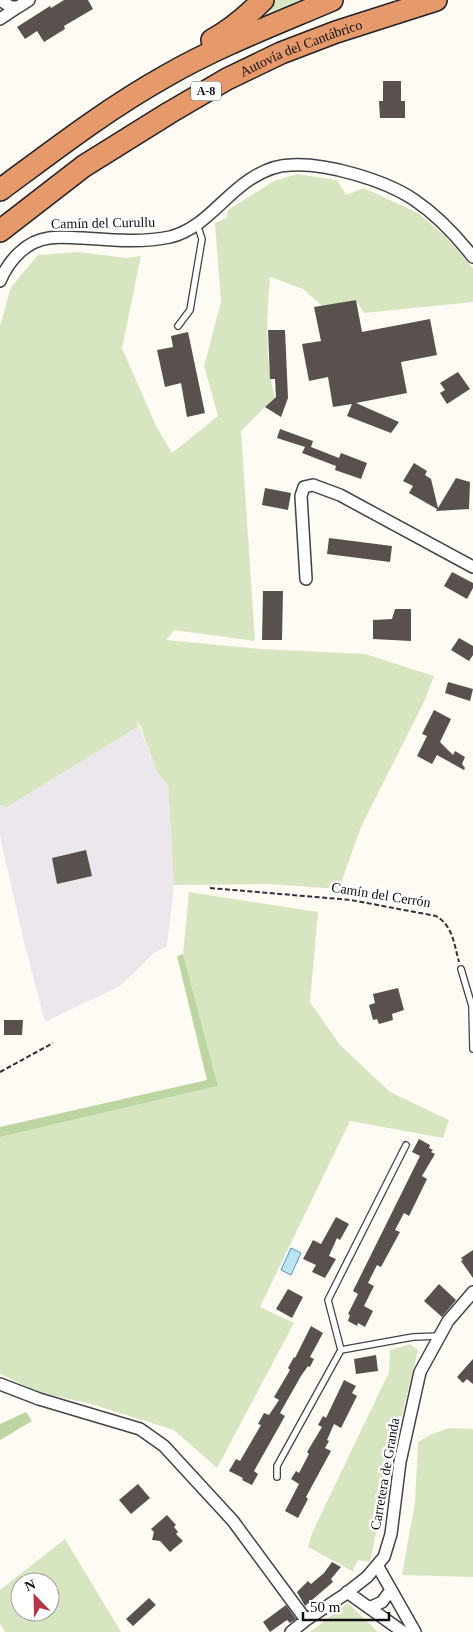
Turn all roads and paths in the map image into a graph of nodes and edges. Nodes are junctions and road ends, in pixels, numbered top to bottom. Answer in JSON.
{"nodes":[{"id":1,"x":0,"y":0,"type":"edge"},
{"id":2,"x":29,"y":0,"type":"edge"},
{"id":3,"x":263,"y":0,"type":"edge"},
{"id":4,"x":332,"y":0,"type":"edge"},
{"id":5,"x":436,"y":0,"type":"edge"},
{"id":6,"x":18,"y":7,"type":"junction"},
{"id":7,"x":0,"y":19,"type":"edge"},
{"id":8,"x":0,"y":189,"type":"edge"},
{"id":9,"x":197,"y":224,"type":"junction"},
{"id":10,"x":0,"y":230,"type":"edge"},
{"id":11,"x":473,"y":256,"type":"edge"},
{"id":12,"x":0,"y":281,"type":"edge"},
{"id":13,"x":178,"y":326,"type":"dead end"},
{"id":14,"x":473,"y":567,"type":"edge"},
{"id":15,"x":306,"y":579,"type":"dead end"},
{"id":16,"x":210,"y":888,"type":"dead end"},
{"id":17,"x":461,"y":969,"type":"joint"},
{"id":18,"x":53,"y":1043,"type":"dead end"},
{"id":19,"x":473,"y":1049,"type":"edge"},
{"id":20,"x":0,"y":1072,"type":"edge"},
{"id":21,"x":406,"y":1145,"type":"dead end"},
{"id":22,"x":473,"y":1292,"type":"edge"},
{"id":23,"x":440,"y":1336,"type":"junction"},
{"id":24,"x":341,"y":1350,"type":"junction"},
{"id":25,"x":0,"y":1384,"type":"edge"},
{"id":26,"x":277,"y":1477,"type":"dead end"},
{"id":27,"x":377,"y":1565,"type":"junction"},
{"id":28,"x":391,"y":1590,"type":"junction"},
{"id":29,"x":347,"y":1592,"type":"junction"},
{"id":30,"x":369,"y":1608,"type":"junction"},
{"id":31,"x":306,"y":1620,"type":"junction"},
{"id":32,"x":292,"y":1632,"type":"edge"},
{"id":33,"x":403,"y":1632,"type":"edge"},
{"id":34,"x":415,"y":1632,"type":"edge"}],
"edges":[{"from":1,"to":6,"type":"street"},
{"from":2,"to":6,"type":"street"},
{"from":3,"to":8,"type":"highway"},
{"from":4,"to":8,"type":"highway","number":"A-8"},
{"from":5,"to":10,"type":"highway","name":"Autovía del Cantábrico","number":"A-8"},
{"from":6,"to":7,"type":"street"},
{"from":9,"to":11,"type":"street","name":"Camín del Curullu"},
{"from":9,"to":12,"type":"street","name":"Camín del Curullu"},
{"from":9,"to":13,"type":"lane"},
{"from":14,"to":15,"type":"street"},
{"from":16,"to":17,"type":"path","name":"Camín del Cerrón"},
{"from":17,"to":19,"type":"lane"},
{"from":18,"to":20,"type":"path"},
{"from":21,"to":24,"type":"lane"},
{"from":22,"to":23,"type":"street","name":"Carretera de Granda"},
{"from":23,"to":24,"type":"lane"},
{"from":23,"to":27,"type":"street","name":"Carretera de Granda"},
{"from":24,"to":26,"type":"lane"},
{"from":25,"to":31,"type":"street"},
{"from":27,"to":28,"type":"street"},
{"from":27,"to":29,"type":"street","name":"Carretera de Granda"},
{"from":28,"to":30,"type":"street"},
{"from":28,"to":34,"type":"street"},
{"from":29,"to":30,"type":"street"},
{"from":29,"to":31,"type":"street","name":"Carretera de Granda"},
{"from":30,"to":33,"type":"street"},
{"from":31,"to":32,"type":"street","name":"Carretera de Granda"}]}
